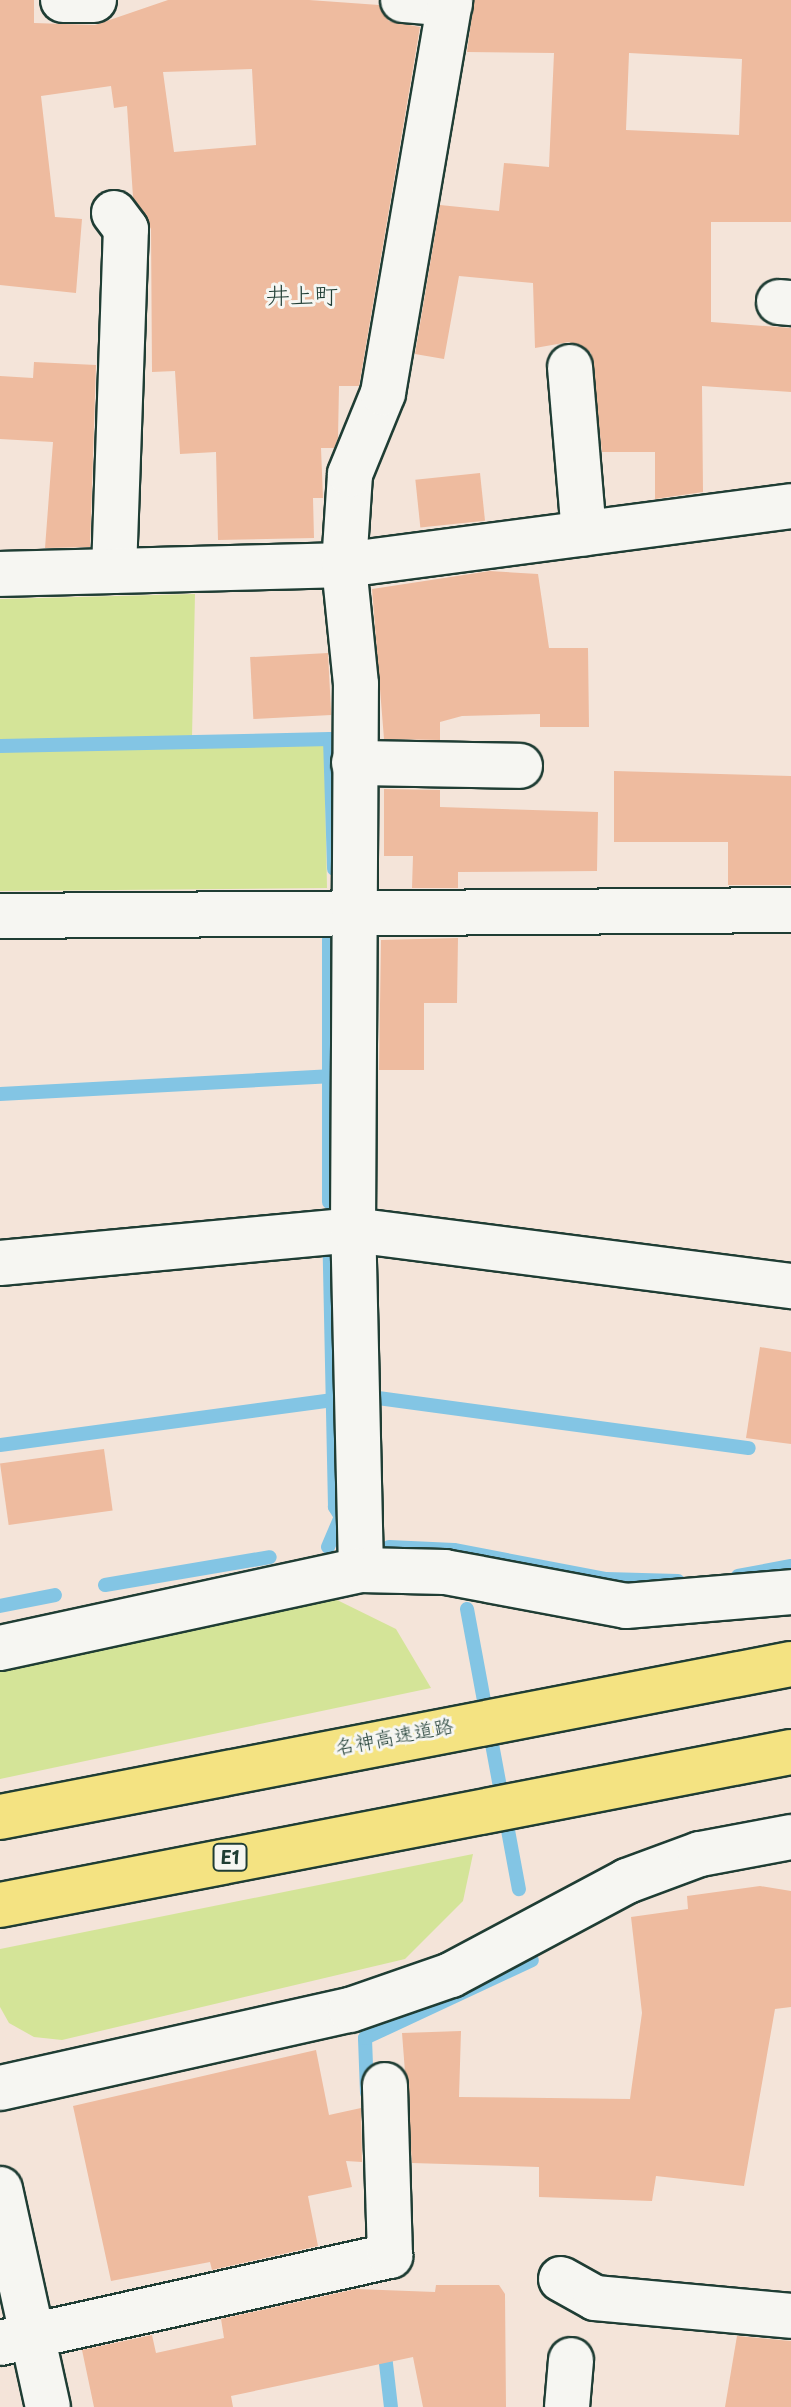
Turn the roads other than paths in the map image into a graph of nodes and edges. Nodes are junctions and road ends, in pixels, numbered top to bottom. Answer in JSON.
{"nodes":[{"id":1,"x":63,"y":0,"type":"edge"},
{"id":2,"x":94,"y":0,"type":"edge"},
{"id":3,"x":403,"y":0,"type":"edge"},
{"id":4,"x":450,"y":2,"type":"edge"},
{"id":5,"x":114,"y":213,"type":"dead end"},
{"id":6,"x":570,"y":367,"type":"dead end"},
{"id":7,"x":791,"y":506,"type":"edge"},
{"id":8,"x":584,"y":533,"type":"junction"},
{"id":9,"x":344,"y":565,"type":"junction"},
{"id":10,"x":114,"y":571,"type":"junction"},
{"id":11,"x":0,"y":574,"type":"edge"},
{"id":12,"x":354,"y":763,"type":"junction"},
{"id":13,"x":520,"y":766,"type":"dead end"},
{"id":14,"x":791,"y":910,"type":"edge"},
{"id":15,"x":352,"y":914,"type":"junction"},
{"id":16,"x":0,"y":916,"type":"edge"},
{"id":17,"x":353,"y":1230,"type":"junction"},
{"id":18,"x":0,"y":1263,"type":"edge"},
{"id":19,"x":791,"y":1286,"type":"edge"},
{"id":20,"x":361,"y":1570,"type":"junction"},
{"id":21,"x":791,"y":1592,"type":"edge"},
{"id":22,"x":0,"y":1648,"type":"edge"},
{"id":23,"x":791,"y":1664,"type":"edge"},
{"id":24,"x":791,"y":1752,"type":"edge"},
{"id":25,"x":0,"y":1817,"type":"edge"},
{"id":26,"x":791,"y":1837,"type":"edge"},
{"id":27,"x":0,"y":1905,"type":"edge"},
{"id":28,"x":385,"y":2085,"type":"dead end"},
{"id":29,"x":0,"y":2088,"type":"edge"},
{"id":30,"x":0,"y":2189,"type":"edge"},
{"id":31,"x":561,"y":2279,"type":"dead end"},
{"id":32,"x":791,"y":2316,"type":"edge"},
{"id":33,"x":16,"y":2340,"type":"edge"},
{"id":34,"x":571,"y":2360,"type":"dead end"},
{"id":35,"x":48,"y":2407,"type":"edge"},
{"id":36,"x":567,"y":2407,"type":"edge"}],
"edges":[{"from":1,"to":2,"type":"street"},
{"from":3,"to":4,"type":"street"},
{"from":4,"to":9,"type":"street"},
{"from":5,"to":10,"type":"street"},
{"from":6,"to":8,"type":"street"},
{"from":7,"to":8,"type":"street"},
{"from":8,"to":9,"type":"street"},
{"from":9,"to":10,"type":"street"},
{"from":9,"to":12,"type":"street"},
{"from":10,"to":11,"type":"street"},
{"from":12,"to":13,"type":"street"},
{"from":12,"to":15,"type":"street"},
{"from":14,"to":15,"type":"street"},
{"from":15,"to":16,"type":"street"},
{"from":15,"to":17,"type":"street"},
{"from":17,"to":18,"type":"street"},
{"from":17,"to":19,"type":"street"},
{"from":17,"to":20,"type":"street"},
{"from":20,"to":21,"type":"street"},
{"from":20,"to":22,"type":"street"},
{"from":23,"to":25,"type":"highway","name":"名神高速道路"},
{"from":24,"to":27,"type":"highway","number":"E1"},
{"from":26,"to":29,"type":"street"},
{"from":28,"to":33,"type":"street"},
{"from":30,"to":33,"type":"street"},
{"from":31,"to":32,"type":"street"},
{"from":33,"to":35,"type":"street"},
{"from":34,"to":36,"type":"street"}]}
